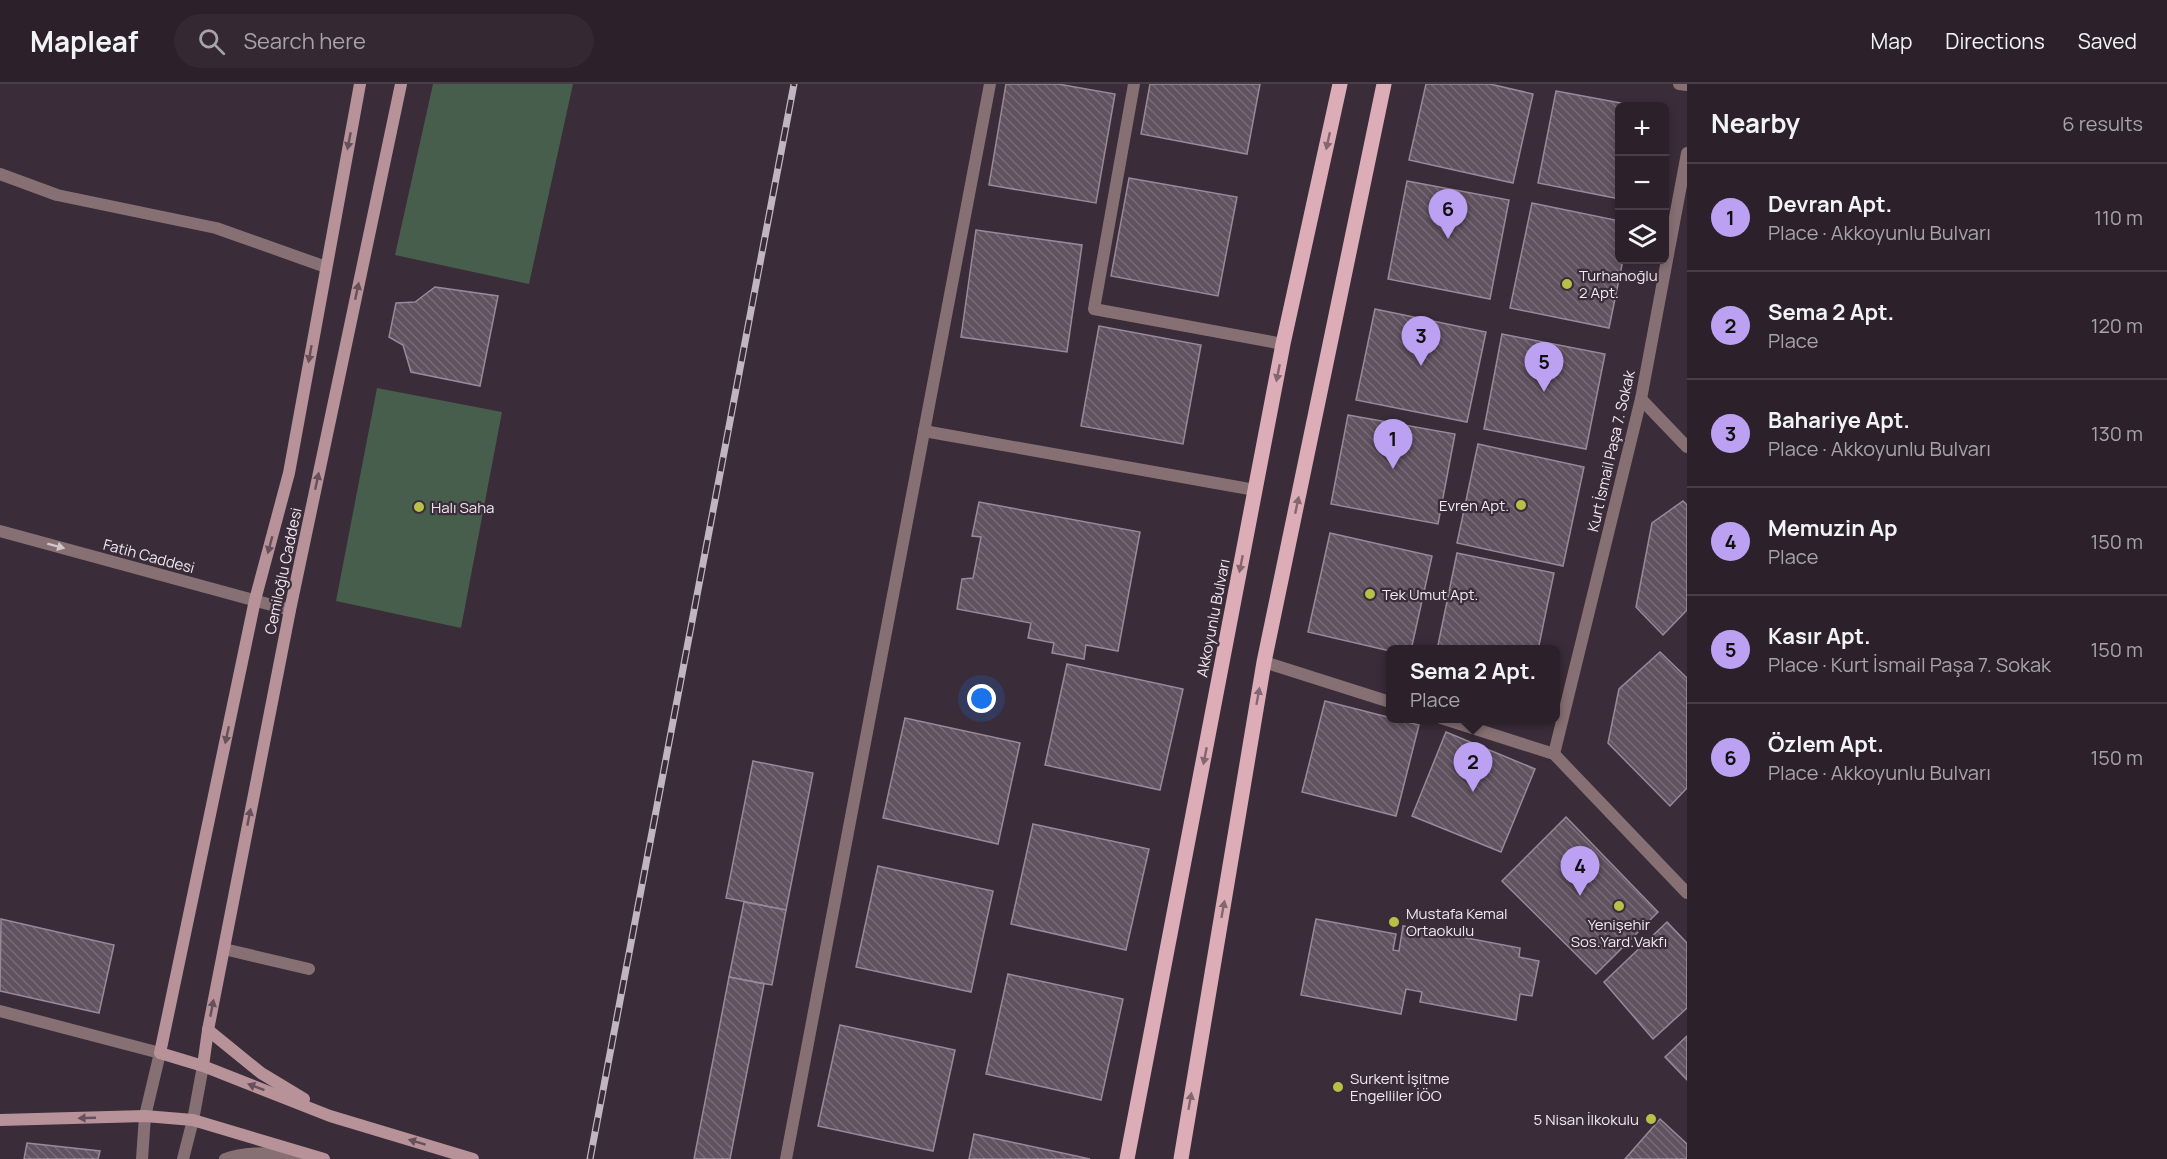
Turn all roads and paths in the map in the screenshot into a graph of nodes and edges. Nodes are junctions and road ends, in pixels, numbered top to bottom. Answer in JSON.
{"nodes":[{"id":1,"x":360,"y":84,"type":"edge"},
{"id":2,"x":401,"y":84,"type":"edge"},
{"id":3,"x":990,"y":84,"type":"edge"},
{"id":4,"x":1134,"y":84,"type":"edge"},
{"id":5,"x":1340,"y":84,"type":"edge"},
{"id":6,"x":1384,"y":84,"type":"edge"},
{"id":7,"x":1679,"y":84,"type":"edge"},
{"id":8,"x":1687,"y":86,"type":"edge"},
{"id":9,"x":1687,"y":153,"type":"edge"},
{"id":10,"x":0,"y":174,"type":"edge"},
{"id":11,"x":326,"y":267,"type":"junction"},
{"id":12,"x":1283,"y":344,"type":"junction"},
{"id":13,"x":1641,"y":399,"type":"junction"},
{"id":14,"x":924,"y":431,"type":"junction"},
{"id":15,"x":1687,"y":447,"type":"edge"},
{"id":16,"x":1256,"y":490,"type":"junction"},
{"id":17,"x":0,"y":531,"type":"edge"},
{"id":18,"x":255,"y":600,"type":"junction"},
{"id":19,"x":290,"y":610,"type":"junction"},
{"id":20,"x":1264,"y":662,"type":"junction"},
{"id":21,"x":1386,"y":701,"type":"edge"},
{"id":22,"x":1457,"y":723,"type":"edge"},
{"id":23,"x":1554,"y":754,"type":"junction"},
{"id":24,"x":1687,"y":893,"type":"edge"},
{"id":25,"x":224,"y":949,"type":"junction"},
{"id":26,"x":309,"y":969,"type":"dead end"},
{"id":27,"x":0,"y":1011,"type":"edge"},
{"id":28,"x":208,"y":1030,"type":"junction"},
{"id":29,"x":160,"y":1053,"type":"junction"},
{"id":30,"x":203,"y":1066,"type":"junction"},
{"id":31,"x":146,"y":1116,"type":"junction"},
{"id":32,"x":330,"y":1116,"type":"junction"},
{"id":33,"x":0,"y":1120,"type":"edge"},
{"id":34,"x":193,"y":1120,"type":"junction"},
{"id":35,"x":310,"y":1154,"type":"junction"},
{"id":36,"x":142,"y":1159,"type":"edge"},
{"id":37,"x":183,"y":1159,"type":"edge"},
{"id":38,"x":225,"y":1159,"type":"edge"},
{"id":39,"x":324,"y":1159,"type":"edge"},
{"id":40,"x":473,"y":1159,"type":"edge"},
{"id":41,"x":786,"y":1159,"type":"edge"},
{"id":42,"x":1127,"y":1159,"type":"edge"},
{"id":43,"x":1181,"y":1159,"type":"edge"}],
"edges":[{"from":1,"to":11,"type":"main road","name":"Cemiloğlu Caddesi","one_way":true},
{"from":19,"to":2,"type":"main road","name":"Cemiloğlu Caddesi","one_way":true},
{"from":3,"to":14,"type":"street"},
{"from":4,"to":12,"type":"street"},
{"from":5,"to":12,"type":"main road","name":"Akkoyunlu Bulvarı","one_way":true},
{"from":20,"to":6,"type":"main road","one_way":true},
{"from":7,"to":8,"type":"street"},
{"from":9,"to":13,"type":"street","name":"Kurt İsmail Paşa 7. Sokak"},
{"from":10,"to":11,"type":"street"},
{"from":11,"to":18,"type":"main road","name":"Cemiloğlu Caddesi","one_way":true},
{"from":12,"to":16,"type":"main road","name":"Akkoyunlu Bulvarı","one_way":true},
{"from":13,"to":15,"type":"street"},
{"from":13,"to":23,"type":"street","name":"Kurt İsmail Paşa 7. Sokak"},
{"from":14,"to":16,"type":"street"},
{"from":14,"to":41,"type":"street"},
{"from":16,"to":42,"type":"main road","name":"Akkoyunlu Bulvarı","one_way":true},
{"from":17,"to":18,"type":"street","name":"Fatih Caddesi","one_way":true},
{"from":18,"to":19,"type":"street","name":"Fatih Caddesi"},
{"from":18,"to":29,"type":"main road","name":"Cemiloğlu Caddesi","one_way":true},
{"from":25,"to":19,"type":"main road","name":"Cemiloğlu Caddesi","one_way":true},
{"from":20,"to":21,"type":"street"},
{"from":43,"to":20,"type":"main road","one_way":true},
{"from":22,"to":23,"type":"street"},
{"from":23,"to":24,"type":"street"},
{"from":25,"to":26,"type":"street"},
{"from":28,"to":25,"type":"main road","name":"Cemiloğlu Caddesi","one_way":true},
{"from":27,"to":29,"type":"street"},
{"from":28,"to":30,"type":"main road","name":"Cemiloğlu Caddesi"},
{"from":28,"to":32,"type":"main road"},
{"from":29,"to":30,"type":"main road"},
{"from":29,"to":31,"type":"street"},
{"from":32,"to":30,"type":"main road","one_way":true},
{"from":30,"to":34,"type":"street"},
{"from":31,"to":33,"type":"main road","one_way":true},
{"from":31,"to":34,"type":"main road"},
{"from":31,"to":36,"type":"street"},
{"from":40,"to":32,"type":"main road","one_way":true},
{"from":34,"to":35,"type":"main road"},
{"from":34,"to":37,"type":"street"},
{"from":35,"to":38,"type":"street"},
{"from":35,"to":39,"type":"main road"}]}
